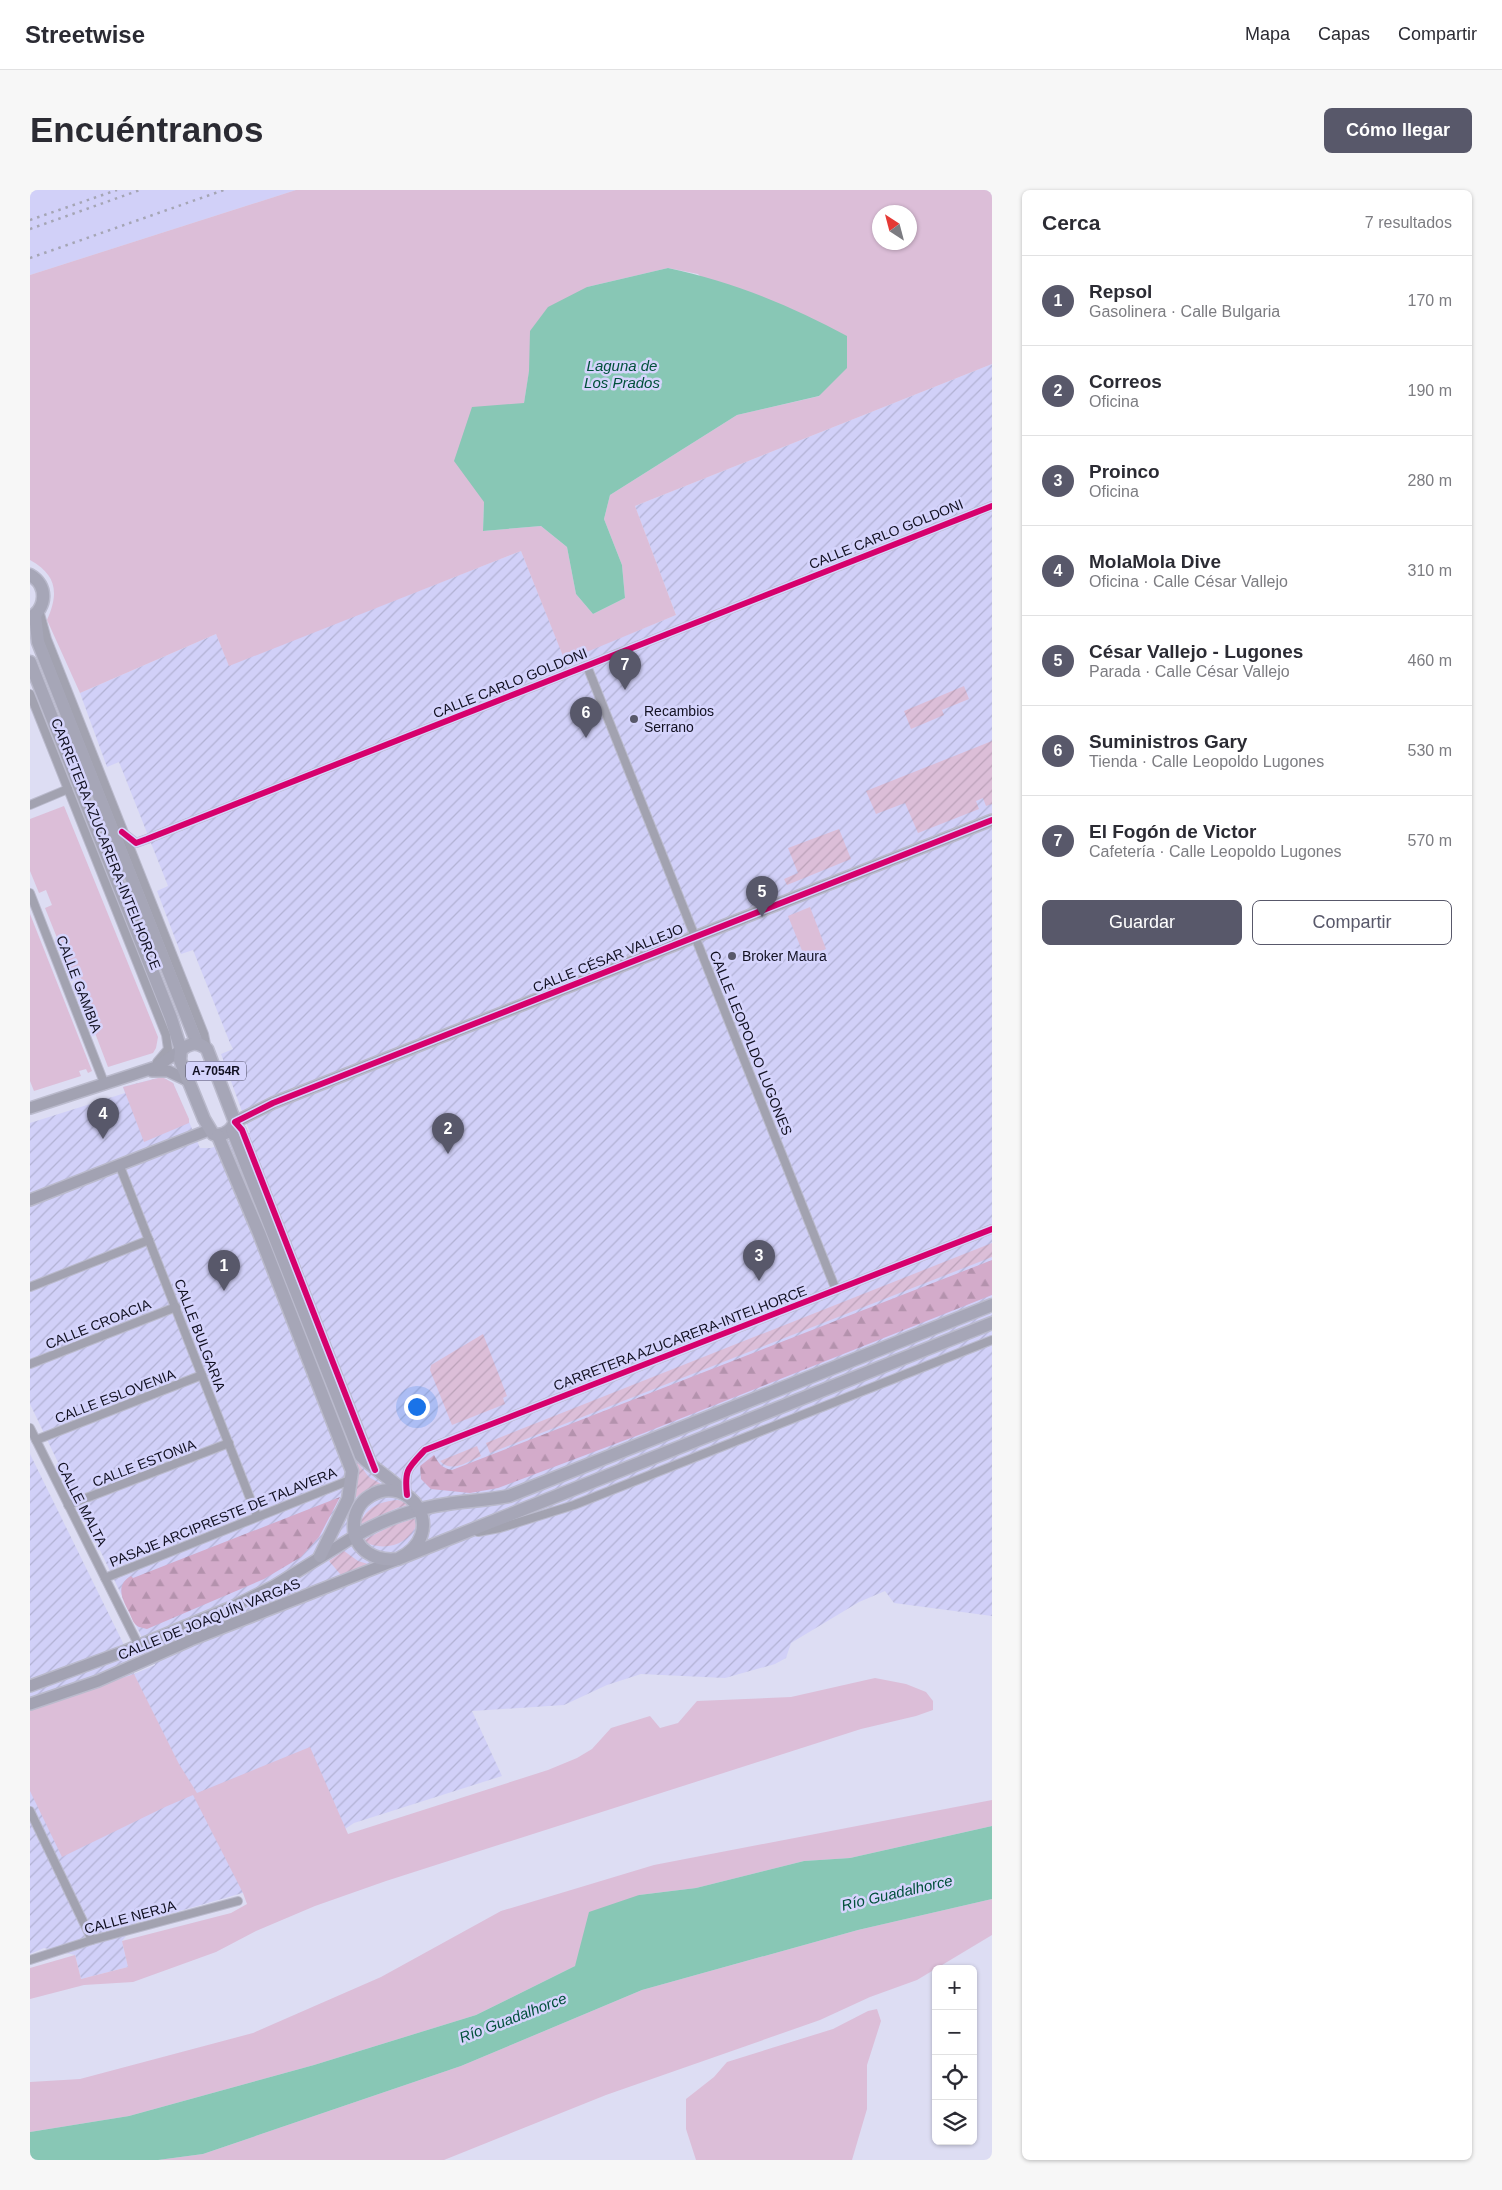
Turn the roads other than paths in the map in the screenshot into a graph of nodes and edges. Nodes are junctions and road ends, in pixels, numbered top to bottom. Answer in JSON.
{"nodes":[{"id":1,"x":992,"y":506,"type":"edge"},
{"id":2,"x":30,"y":575,"type":"edge"},
{"id":3,"x":35,"y":614,"type":"edge"},
{"id":4,"x":30,"y":662,"type":"edge"},
{"id":5,"x":587,"y":666,"type":"junction"},
{"id":6,"x":30,"y":694,"type":"edge"},
{"id":7,"x":68,"y":789,"type":"junction"},
{"id":8,"x":30,"y":804,"type":"edge"},
{"id":9,"x":992,"y":820,"type":"edge"},
{"id":10,"x":122,"y":832,"type":"junction"},
{"id":11,"x":30,"y":893,"type":"edge"},
{"id":12,"x":695,"y":937,"type":"junction"},
{"id":13,"x":153,"y":1005,"type":"junction"},
{"id":14,"x":175,"y":1031,"type":"junction"},
{"id":15,"x":202,"y":1046,"type":"junction"},
{"id":16,"x":181,"y":1050,"type":"junction"},
{"id":17,"x":147,"y":1070,"type":"junction"},
{"id":18,"x":189,"y":1081,"type":"junction"},
{"id":19,"x":105,"y":1085,"type":"junction"},
{"id":20,"x":31,"y":1105,"type":"edge"},
{"id":21,"x":233,"y":1126,"type":"junction"},
{"id":22,"x":214,"y":1133,"type":"junction"},
{"id":23,"x":119,"y":1164,"type":"junction"},
{"id":24,"x":30,"y":1200,"type":"edge"},
{"id":25,"x":992,"y":1229,"type":"edge"},
{"id":26,"x":149,"y":1240,"type":"junction"},
{"id":27,"x":30,"y":1286,"type":"edge"},
{"id":28,"x":836,"y":1290,"type":"junction"},
{"id":29,"x":992,"y":1305,"type":"edge"},
{"id":30,"x":176,"y":1307,"type":"junction"},
{"id":31,"x":992,"y":1323,"type":"edge"},
{"id":32,"x":992,"y":1340,"type":"edge"},
{"id":33,"x":30,"y":1364,"type":"edge"},
{"id":34,"x":202,"y":1375,"type":"junction"},
{"id":35,"x":30,"y":1428,"type":"edge"},
{"id":36,"x":36,"y":1440,"type":"junction"},
{"id":37,"x":229,"y":1443,"type":"junction"},
{"id":38,"x":350,"y":1480,"type":"junction"},
{"id":39,"x":407,"y":1495,"type":"junction"},
{"id":40,"x":348,"y":1500,"type":"junction"},
{"id":41,"x":68,"y":1505,"type":"junction"},
{"id":42,"x":420,"y":1510,"type":"junction"},
{"id":43,"x":257,"y":1516,"type":"junction"},
{"id":44,"x":354,"y":1518,"type":"junction"},
{"id":45,"x":355,"y":1536,"type":"junction"},
{"id":46,"x":459,"y":1536,"type":"junction"},
{"id":47,"x":320,"y":1556,"type":"junction"},
{"id":48,"x":398,"y":1559,"type":"junction"},
{"id":49,"x":104,"y":1578,"type":"junction"},
{"id":50,"x":138,"y":1644,"type":"junction"},
{"id":51,"x":30,"y":1686,"type":"edge"},
{"id":52,"x":30,"y":1704,"type":"edge"},
{"id":53,"x":30,"y":1812,"type":"edge"},
{"id":54,"x":238,"y":1901,"type":"dead end"},
{"id":55,"x":92,"y":1940,"type":"junction"},
{"id":56,"x":30,"y":1960,"type":"edge"}],
"edges":[{"from":1,"to":5,"type":"street","name":"CALLE CARLO GOLDONI"},
{"from":2,"to":3,"type":"main road","number":"A-7054R"},
{"from":3,"to":10,"type":"street","name":"CARRETERA AZUCARERA-INTELHORCE"},
{"from":3,"to":15,"type":"main road","name":"CARRETERA AZUCARERA-INTELHORCE","number":"A-7054R"},
{"from":4,"to":14,"type":"main road","name":"CARRETERA AZUCARERA-INTELHORCE","number":"A-7054R"},
{"from":5,"to":10,"type":"street","name":"CALLE CARLO GOLDONI"},
{"from":5,"to":12,"type":"street","name":"CALLE LEOPOLDO LUGONES"},
{"from":6,"to":7,"type":"street","name":"CARRETERA AZUCARERA-INTELHORCE"},
{"from":7,"to":8,"type":"street"},
{"from":7,"to":13,"type":"street","name":"CARRETERA AZUCARERA-INTELHORCE"},
{"from":9,"to":12,"type":"street","name":"CALLE CÉSAR VALLEJO"},
{"from":10,"to":15,"type":"street","name":"CARRETERA AZUCARERA-INTELHORCE"},
{"from":11,"to":19,"type":"street","name":"CALLE GAMBIA"},
{"from":12,"to":21,"type":"street","name":"CALLE CÉSAR VALLEJO"},
{"from":12,"to":28,"type":"street","name":"CALLE LEOPOLDO LUGONES"},
{"from":13,"to":14,"type":"street","name":"CARRETERA AZUCARERA-INTELHORCE"},
{"from":13,"to":17,"type":"street","name":"CARRETERA AZUCARERA-INTELHORCE"},
{"from":14,"to":16,"type":"main road","name":"CARRETERA AZUCARERA-INTELHORCE","number":"A-7054R"},
{"from":15,"to":16,"type":"main road","number":"A-7054R"},
{"from":15,"to":21,"type":"main road","number":"A-7054R"},
{"from":16,"to":17,"type":"street"},
{"from":16,"to":18,"type":"main road","number":"A-7054R"},
{"from":17,"to":18,"type":"street"},
{"from":17,"to":19,"type":"street"},
{"from":18,"to":22,"type":"main road","number":"A-7054R"},
{"from":19,"to":20,"type":"street"},
{"from":21,"to":22,"type":"main road"},
{"from":21,"to":39,"type":"main road"},
{"from":22,"to":23,"type":"street"},
{"from":22,"to":38,"type":"main road"},
{"from":23,"to":24,"type":"street"},
{"from":23,"to":26,"type":"street","name":"CALLE BULGARIA"},
{"from":25,"to":28,"type":"street","name":"CARRETERA AZUCARERA-INTELHORCE"},
{"from":26,"to":27,"type":"street"},
{"from":26,"to":30,"type":"street","name":"CALLE BULGARIA"},
{"from":28,"to":39,"type":"street","name":"CARRETERA AZUCARERA-INTELHORCE"},
{"from":29,"to":42,"type":"main road"},
{"from":30,"to":33,"type":"street","name":"CALLE CROACIA"},
{"from":30,"to":34,"type":"street","name":"CALLE BULGARIA"},
{"from":31,"to":46,"type":"main road"},
{"from":32,"to":46,"type":"street"},
{"from":34,"to":36,"type":"street","name":"CALLE ESLOVENIA"},
{"from":34,"to":37,"type":"street","name":"CALLE BULGARIA"},
{"from":35,"to":36,"type":"street","name":"CALLE MALTA"},
{"from":36,"to":41,"type":"street","name":"CALLE MALTA"},
{"from":37,"to":41,"type":"street","name":"CALLE ESTONIA"},
{"from":37,"to":43,"type":"street","name":"CALLE BULGARIA"},
{"from":38,"to":40,"type":"main road"},
{"from":38,"to":43,"type":"street","name":"PASAJE ARCIPRESTE DE TALAVERA"},
{"from":39,"to":42,"type":"main road"},
{"from":39,"to":44,"type":"main road"},
{"from":40,"to":44,"type":"main road"},
{"from":40,"to":47,"type":"main road"},
{"from":41,"to":49,"type":"street","name":"CALLE MALTA"},
{"from":42,"to":45,"type":"main road"},
{"from":42,"to":48,"type":"main road"},
{"from":43,"to":49,"type":"street","name":"PASAJE ARCIPRESTE DE TALAVERA"},
{"from":44,"to":45,"type":"main road"},
{"from":45,"to":47,"type":"street","name":"CALLE DE JOAQUÍN VARGAS"},
{"from":45,"to":48,"type":"main road"},
{"from":46,"to":48,"type":"main road"},
{"from":47,"to":50,"type":"street","name":"CALLE DE JOAQUÍN VARGAS"},
{"from":48,"to":52,"type":"street","name":"CALLE DE JOAQUÍN VARGAS"},
{"from":49,"to":50,"type":"street","name":"CALLE MALTA"},
{"from":50,"to":51,"type":"street","name":"CALLE DE JOAQUÍN VARGAS"},
{"from":53,"to":55,"type":"street"},
{"from":54,"to":55,"type":"street","name":"CALLE NERJA"},
{"from":55,"to":56,"type":"street","name":"CALLE NERJA"}]}
